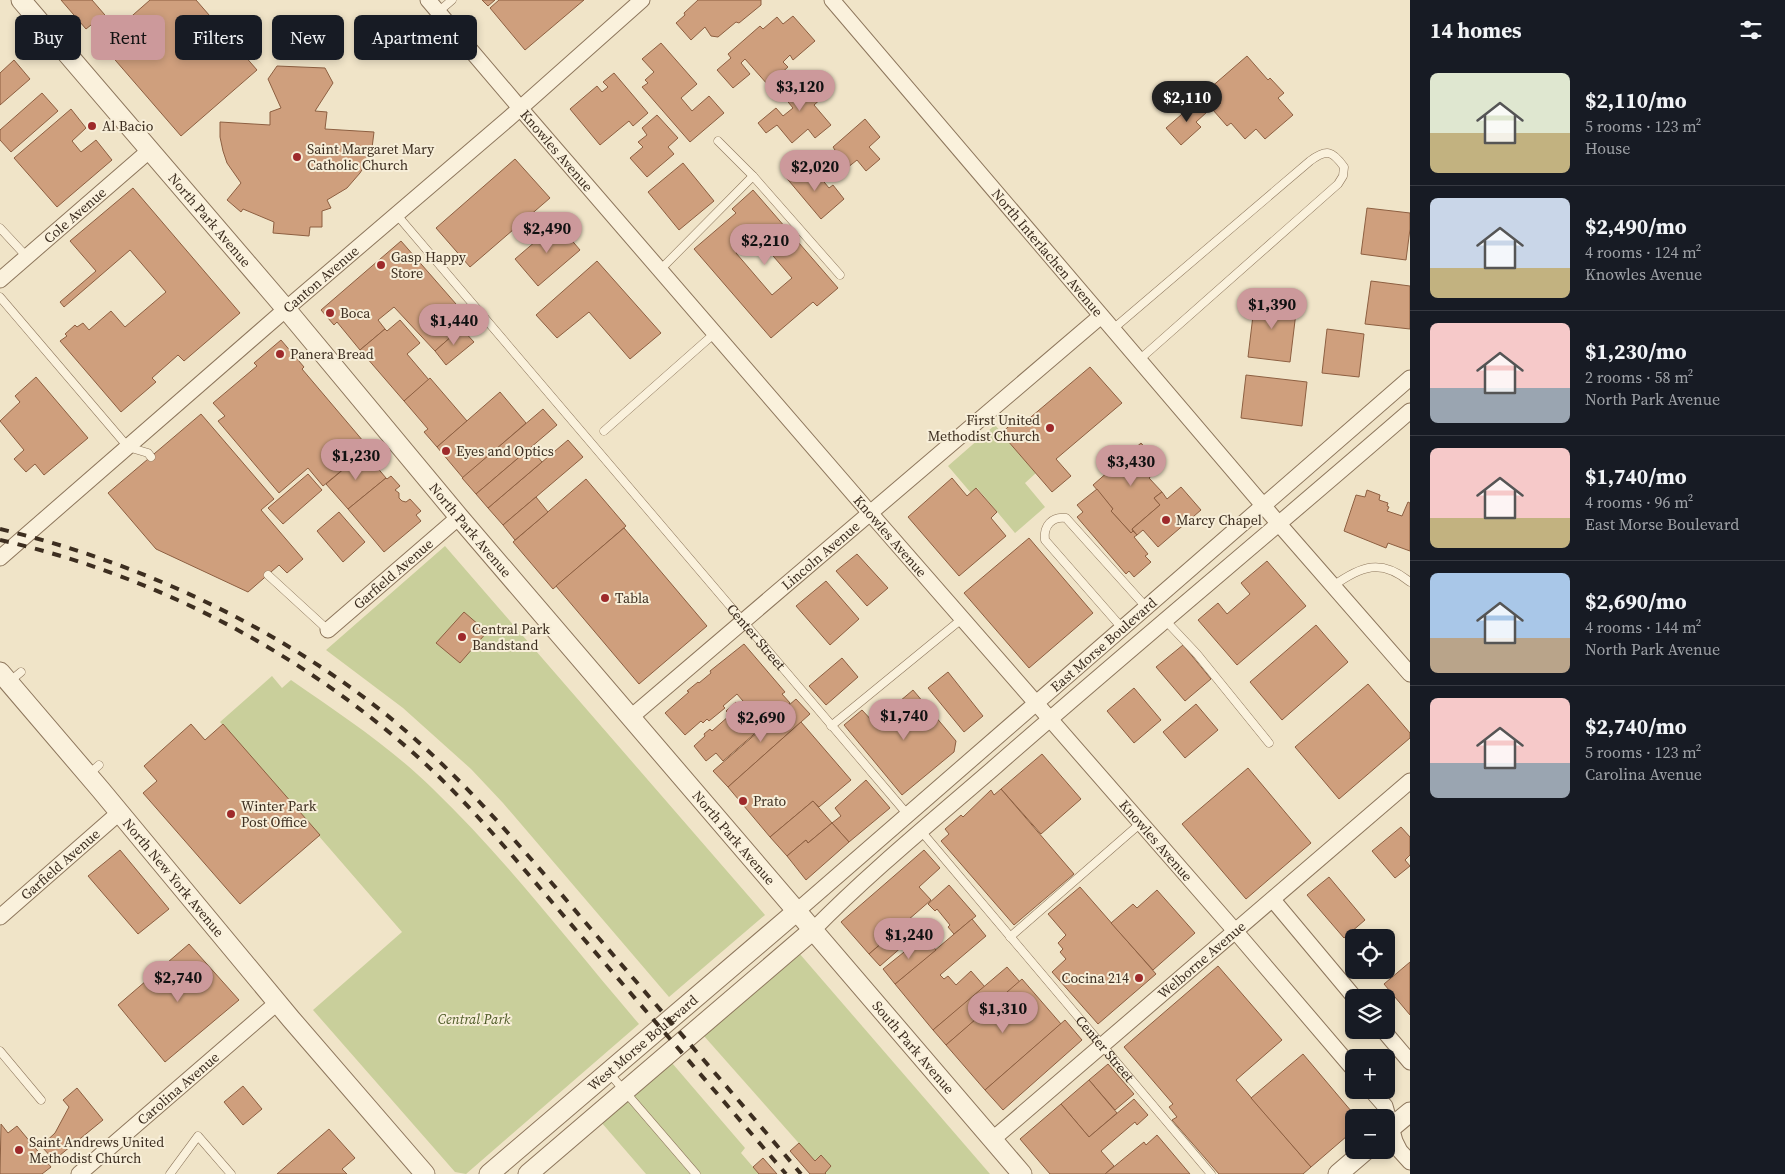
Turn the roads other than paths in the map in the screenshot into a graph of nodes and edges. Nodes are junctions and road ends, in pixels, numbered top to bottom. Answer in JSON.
{"nodes":[{"id":1,"x":21,"y":0,"type":"edge"},
{"id":2,"x":428,"y":0,"type":"edge"},
{"id":3,"x":452,"y":0,"type":"edge"},
{"id":4,"x":642,"y":0,"type":"edge"},
{"id":5,"x":832,"y":0,"type":"edge"},
{"id":6,"x":438,"y":12,"type":"junction"},
{"id":7,"x":520,"y":108,"type":"junction"},
{"id":8,"x":718,"y":142,"type":"dead end"},
{"id":9,"x":150,"y":150,"type":"junction"},
{"id":10,"x":753,"y":176,"type":"junction"},
{"id":11,"x":397,"y":215,"type":"junction"},
{"id":12,"x":0,"y":228,"type":"edge"},
{"id":13,"x":27,"y":257,"type":"junction"},
{"id":14,"x":660,"y":270,"type":"junction"},
{"id":15,"x":840,"y":275,"type":"dead end"},
{"id":16,"x":0,"y":280,"type":"edge"},
{"id":17,"x":0,"y":297,"type":"edge"},
{"id":18,"x":286,"y":308,"type":"junction"},
{"id":19,"x":1101,"y":316,"type":"junction"},
{"id":20,"x":1113,"y":329,"type":"junction"},
{"id":21,"x":714,"y":333,"type":"junction"},
{"id":22,"x":1139,"y":360,"type":"junction"},
{"id":23,"x":1410,"y":378,"type":"edge"},
{"id":24,"x":1410,"y":411,"type":"edge"},
{"id":25,"x":604,"y":430,"type":"dead end"},
{"id":26,"x":128,"y":447,"type":"junction"},
{"id":27,"x":151,"y":457,"type":"dead end"},
{"id":28,"x":1263,"y":505,"type":"junction"},
{"id":29,"x":870,"y":513,"type":"junction"},
{"id":30,"x":459,"y":517,"type":"junction"},
{"id":31,"x":1279,"y":524,"type":"junction"},
{"id":32,"x":0,"y":558,"type":"edge"},
{"id":33,"x":268,"y":575,"type":"dead end"},
{"id":34,"x":1410,"y":582,"type":"edge"},
{"id":35,"x":1333,"y":586,"type":"junction"},
{"id":36,"x":1146,"y":607,"type":"junction"},
{"id":37,"x":963,"y":618,"type":"junction"},
{"id":38,"x":1166,"y":621,"type":"junction"},
{"id":39,"x":742,"y":622,"type":"junction"},
{"id":40,"x":1122,"y":628,"type":"junction"},
{"id":41,"x":328,"y":630,"type":"joint"},
{"id":42,"x":1410,"y":674,"type":"edge"},
{"id":43,"x":10,"y":676,"type":"edge"},
{"id":44,"x":1037,"y":702,"type":"junction"},
{"id":45,"x":631,"y":717,"type":"junction"},
{"id":46,"x":1051,"y":718,"type":"junction"},
{"id":47,"x":832,"y":726,"type":"junction"},
{"id":48,"x":1270,"y":743,"type":"dead end"},
{"id":49,"x":1410,"y":781,"type":"edge"},
{"id":50,"x":120,"y":812,"type":"junction"},
{"id":51,"x":908,"y":815,"type":"junction"},
{"id":52,"x":1142,"y":822,"type":"junction"},
{"id":53,"x":921,"y":831,"type":"junction"},
{"id":54,"x":1273,"y":900,"type":"junction"},
{"id":55,"x":0,"y":917,"type":"edge"},
{"id":56,"x":805,"y":921,"type":"junction"},
{"id":57,"x":1236,"y":932,"type":"junction"},
{"id":58,"x":1010,"y":937,"type":"junction"},
{"id":59,"x":1347,"y":989,"type":"edge"},
{"id":60,"x":278,"y":1002,"type":"junction"},
{"id":61,"x":1391,"y":1039,"type":"edge"},
{"id":62,"x":1102,"y":1046,"type":"junction"},
{"id":63,"x":0,"y":1051,"type":"edge"},
{"id":64,"x":1345,"y":1059,"type":"edge"},
{"id":65,"x":1410,"y":1062,"type":"edge"},
{"id":66,"x":608,"y":1072,"type":"junction"},
{"id":67,"x":624,"y":1092,"type":"junction"},
{"id":68,"x":41,"y":1100,"type":"dead end"},
{"id":69,"x":562,"y":1110,"type":"junction"},
{"id":70,"x":1410,"y":1112,"type":"edge"},
{"id":71,"x":1395,"y":1125,"type":"edge"},
{"id":72,"x":580,"y":1129,"type":"junction"},
{"id":73,"x":993,"y":1139,"type":"junction"},
{"id":74,"x":1395,"y":1141,"type":"edge"},
{"id":75,"x":1357,"y":1159,"type":"edge"},
{"id":76,"x":1410,"y":1162,"type":"edge"},
{"id":77,"x":1347,"y":1169,"type":"edge"},
{"id":78,"x":79,"y":1174,"type":"edge"},
{"id":79,"x":170,"y":1174,"type":"edge"},
{"id":80,"x":231,"y":1174,"type":"edge"},
{"id":81,"x":425,"y":1174,"type":"edge"},
{"id":82,"x":489,"y":1174,"type":"edge"},
{"id":83,"x":528,"y":1174,"type":"edge"},
{"id":84,"x":696,"y":1174,"type":"edge"},
{"id":85,"x":1022,"y":1174,"type":"edge"},
{"id":86,"x":1211,"y":1174,"type":"edge"}],
"edges":[{"from":1,"to":9,"type":"street","name":"North Park Avenue"},
{"from":2,"to":6,"type":"street","name":"Knowles Avenue"},
{"from":3,"to":6,"type":"lane"},
{"from":4,"to":7,"type":"street","name":"Canton Avenue"},
{"from":5,"to":19,"type":"street","name":"North Interlachen Avenue"},
{"from":6,"to":7,"type":"street","name":"Knowles Avenue"},
{"from":7,"to":11,"type":"street","name":"Canton Avenue"},
{"from":7,"to":14,"type":"street","name":"Knowles Avenue"},
{"from":8,"to":10,"type":"lane"},
{"from":9,"to":13,"type":"street","name":"Cole Avenue"},
{"from":9,"to":18,"type":"street","name":"North Park Avenue"},
{"from":10,"to":14,"type":"lane"},
{"from":10,"to":15,"type":"lane"},
{"from":11,"to":18,"type":"street","name":"Canton Avenue"},
{"from":11,"to":39,"type":"lane","name":"Center Street"},
{"from":12,"to":13,"type":"lane"},
{"from":13,"to":16,"type":"street","name":"Cole Avenue"},
{"from":14,"to":21,"type":"street","name":"Knowles Avenue"},
{"from":17,"to":26,"type":"lane"},
{"from":18,"to":26,"type":"street","name":"Canton Avenue"},
{"from":18,"to":30,"type":"street","name":"North Park Avenue"},
{"from":19,"to":20,"type":"street","name":"North Interlachen Avenue"},
{"from":19,"to":29,"type":"street","name":"Lincoln Avenue"},
{"from":20,"to":22,"type":"street","name":"North Interlachen Avenue"},
{"from":20,"to":22,"type":"lane"},
{"from":21,"to":25,"type":"lane"},
{"from":21,"to":29,"type":"street","name":"Knowles Avenue"},
{"from":22,"to":28,"type":"street","name":"North Interlachen Avenue"},
{"from":23,"to":28,"type":"street","name":"East Morse Boulevard"},
{"from":24,"to":31,"type":"street","name":"East Morse Boulevard"},
{"from":26,"to":27,"type":"lane"},
{"from":26,"to":32,"type":"street","name":"Canton Avenue"},
{"from":28,"to":31,"type":"street","name":"North Interlachen Avenue"},
{"from":28,"to":36,"type":"street","name":"East Morse Boulevard"},
{"from":29,"to":37,"type":"street","name":"Knowles Avenue"},
{"from":29,"to":39,"type":"street","name":"Lincoln Avenue"},
{"from":30,"to":41,"type":"street","name":"Garfield Avenue"},
{"from":30,"to":45,"type":"street","name":"North Park Avenue"},
{"from":31,"to":35,"type":"street","name":"North Interlachen Avenue"},
{"from":31,"to":38,"type":"street","name":"East Morse Boulevard"},
{"from":33,"to":41,"type":"lane"},
{"from":34,"to":35,"type":"lane"},
{"from":35,"to":42,"type":"street","name":"North Interlachen Avenue"},
{"from":36,"to":40,"type":"street","name":"East Morse Boulevard"},
{"from":36,"to":40,"type":"lane"},
{"from":37,"to":44,"type":"street","name":"Knowles Avenue"},
{"from":37,"to":47,"type":"lane"},
{"from":38,"to":46,"type":"street","name":"East Morse Boulevard"},
{"from":38,"to":48,"type":"lane"},
{"from":39,"to":45,"type":"street","name":"Lincoln Avenue"},
{"from":39,"to":47,"type":"lane","name":"Center Street"},
{"from":40,"to":44,"type":"street","name":"East Morse Boulevard"},
{"from":43,"to":50,"type":"street","name":"North New York Avenue"},
{"from":44,"to":46,"type":"street","name":"Knowles Avenue"},
{"from":44,"to":51,"type":"street","name":"East Morse Boulevard"},
{"from":45,"to":56,"type":"street","name":"North Park Avenue"},
{"from":46,"to":52,"type":"street","name":"Knowles Avenue"},
{"from":46,"to":53,"type":"street","name":"East Morse Boulevard"},
{"from":47,"to":51,"type":"lane","name":"Center Street"},
{"from":49,"to":54,"type":"street","name":"Welborne Avenue"},
{"from":50,"to":55,"type":"street","name":"Garfield Avenue"},
{"from":50,"to":60,"type":"street","name":"North New York Avenue"},
{"from":51,"to":53,"type":"street","name":"Center Street"},
{"from":51,"to":56,"type":"street","name":"East Morse Boulevard"},
{"from":52,"to":57,"type":"street","name":"Knowles Avenue"},
{"from":52,"to":58,"type":"lane"},
{"from":53,"to":56,"type":"street","name":"East Morse Boulevard"},
{"from":53,"to":58,"type":"lane","name":"Center Street"},
{"from":54,"to":57,"type":"street","name":"Welborne Avenue"},
{"from":54,"to":59,"type":"street"},
{"from":56,"to":66,"type":"street","name":"West Morse Boulevard"},
{"from":56,"to":67,"type":"street","name":"West Morse Boulevard"},
{"from":56,"to":73,"type":"street","name":"South Park Avenue"},
{"from":57,"to":62,"type":"street","name":"Welborne Avenue"},
{"from":57,"to":64,"type":"street","name":"Knowles Avenue"},
{"from":58,"to":62,"type":"lane","name":"Center Street"},
{"from":60,"to":78,"type":"street","name":"Carolina Avenue"},
{"from":60,"to":81,"type":"street","name":"North New York Avenue"},
{"from":61,"to":65,"type":"street"},
{"from":62,"to":73,"type":"street","name":"Welborne Avenue"},
{"from":62,"to":86,"type":"lane","name":"Center Street"},
{"from":63,"to":68,"type":"lane"},
{"from":66,"to":67,"type":"lane"},
{"from":66,"to":69,"type":"street","name":"West Morse Boulevard"},
{"from":67,"to":72,"type":"street","name":"West Morse Boulevard"},
{"from":67,"to":84,"type":"lane"},
{"from":69,"to":72,"type":"street"},
{"from":69,"to":82,"type":"street","name":"West Morse Boulevard"},
{"from":70,"to":71,"type":"street"},
{"from":72,"to":83,"type":"street","name":"West Morse Boulevard"},
{"from":73,"to":85,"type":"street","name":"South Park Avenue"},
{"from":74,"to":76,"type":"street"},
{"from":75,"to":77,"type":"street"},
{"from":79,"to":80,"type":"lane"}]}
